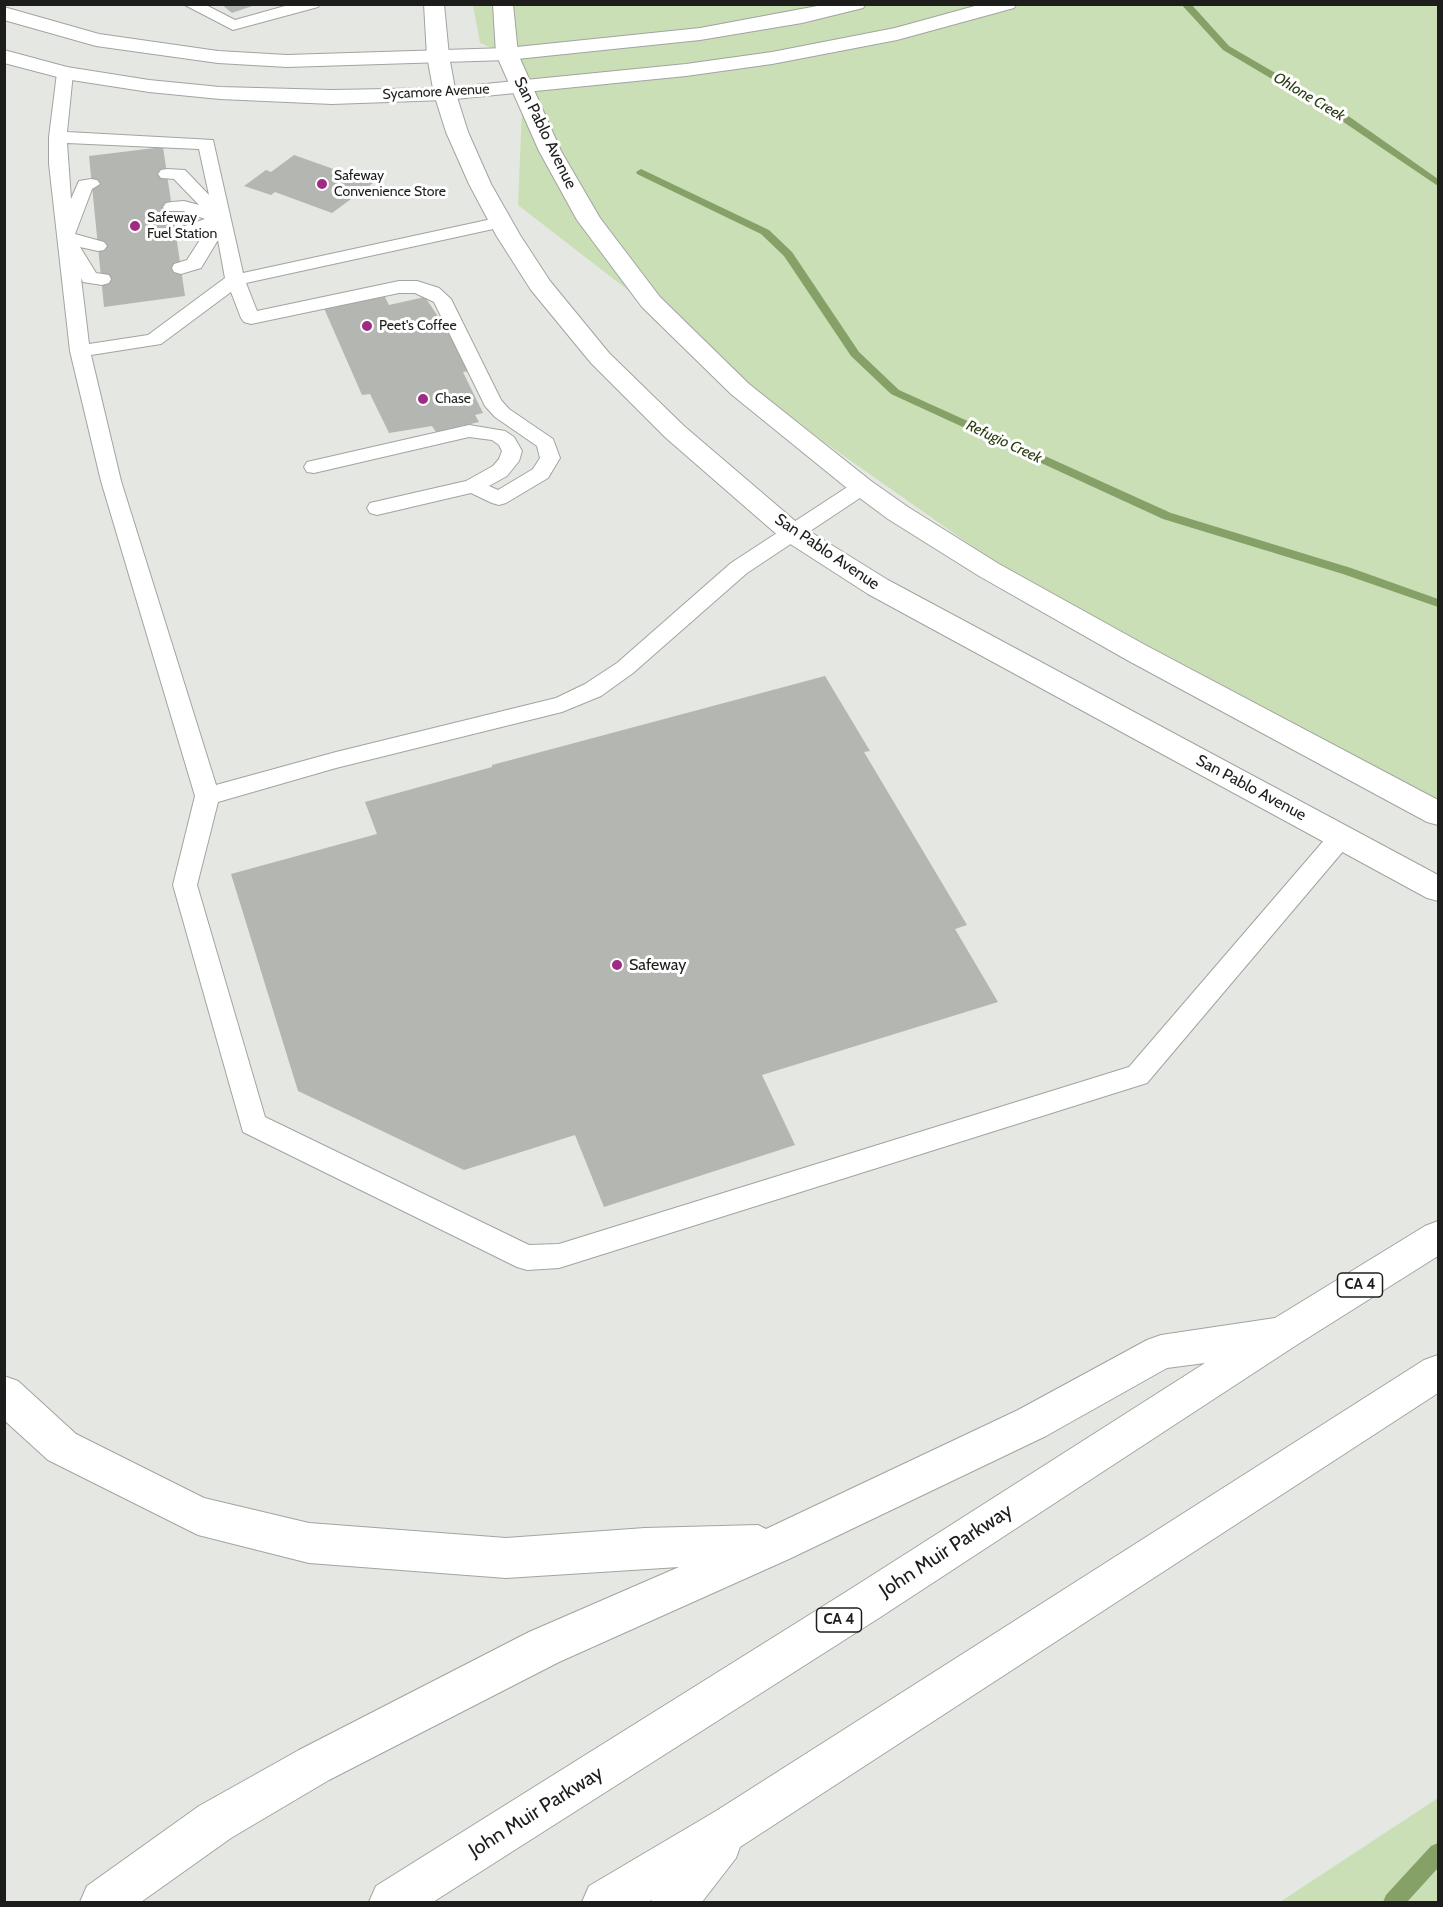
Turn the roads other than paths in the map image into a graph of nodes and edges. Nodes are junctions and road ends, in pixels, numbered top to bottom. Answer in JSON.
{"nodes":[{"id":1,"x":191,"y":4,"type":"edge"},
{"id":2,"x":312,"y":4,"type":"edge"},
{"id":3,"x":434,"y":4,"type":"edge"},
{"id":4,"x":503,"y":4,"type":"edge"},
{"id":5,"x":856,"y":4,"type":"edge"},
{"id":6,"x":1007,"y":4,"type":"edge"},
{"id":7,"x":980,"y":8,"type":"edge"},
{"id":8,"x":4,"y":12,"type":"edge"},
{"id":9,"x":507,"y":54,"type":"junction"},
{"id":10,"x":4,"y":56,"type":"edge"},
{"id":11,"x":438,"y":56,"type":"junction"},
{"id":12,"x":65,"y":74,"type":"junction"},
{"id":13,"x":523,"y":87,"type":"junction"},
{"id":14,"x":445,"y":94,"type":"junction"},
{"id":15,"x":58,"y":137,"type":"junction"},
{"id":16,"x":167,"y":174,"type":"dead end"},
{"id":17,"x":91,"y":184,"type":"dead end"},
{"id":18,"x":172,"y":207,"type":"dead end"},
{"id":19,"x":222,"y":219,"type":"junction"},
{"id":20,"x":89,"y":220,"type":"dead end"},
{"id":21,"x":501,"y":222,"type":"junction"},
{"id":22,"x":176,"y":235,"type":"dead end"},
{"id":23,"x":65,"y":237,"type":"junction"},
{"id":24,"x":98,"y":246,"type":"dead end"},
{"id":25,"x":181,"y":268,"type":"dead end"},
{"id":26,"x":102,"y":279,"type":"dead end"},
{"id":27,"x":236,"y":280,"type":"junction"},
{"id":28,"x":80,"y":351,"type":"junction"},
{"id":29,"x":314,"y":467,"type":"dead end"},
{"id":30,"x":472,"y":486,"type":"junction"},
{"id":31,"x":862,"y":487,"type":"junction"},
{"id":32,"x":377,"y":508,"type":"dead end"},
{"id":33,"x":791,"y":532,"type":"junction"},
{"id":34,"x":207,"y":796,"type":"junction"},
{"id":35,"x":1438,"y":814,"type":"edge"},
{"id":36,"x":1341,"y":837,"type":"junction"},
{"id":37,"x":1438,"y":889,"type":"edge"},
{"id":38,"x":1438,"y":1237,"type":"edge"},
{"id":39,"x":1282,"y":1334,"type":"junction"},
{"id":40,"x":1438,"y":1372,"type":"edge"},
{"id":41,"x":4,"y":1394,"type":"edge"},
{"id":42,"x":775,"y":1545,"type":"junction"},
{"id":43,"x":732,"y":1827,"type":"junction"},
{"id":44,"x":103,"y":1902,"type":"edge"},
{"id":45,"x":392,"y":1902,"type":"edge"},
{"id":46,"x":605,"y":1902,"type":"edge"},
{"id":47,"x":674,"y":1902,"type":"edge"}],
"edges":[{"from":1,"to":2,"type":"lane"},
{"from":3,"to":11,"type":"main road","name":"San Pablo Avenue"},
{"from":4,"to":9,"type":"main road","name":"San Pablo Avenue"},
{"from":5,"to":9,"type":"main road"},
{"from":6,"to":7,"type":"main road","name":"Sycamore Avenue"},
{"from":7,"to":13,"type":"main road","name":"Sycamore Avenue"},
{"from":8,"to":11,"type":"main road"},
{"from":9,"to":11,"type":"main road"},
{"from":9,"to":13,"type":"main road","name":"San Pablo Avenue"},
{"from":10,"to":12,"type":"main road","name":"Sycamore Avenue"},
{"from":11,"to":14,"type":"main road","name":"San Pablo Avenue"},
{"from":12,"to":14,"type":"main road","name":"Sycamore Avenue"},
{"from":12,"to":15,"type":"lane"},
{"from":13,"to":14,"type":"main road","name":"Sycamore Avenue"},
{"from":13,"to":31,"type":"main road","name":"San Pablo Avenue"},
{"from":14,"to":21,"type":"main road","name":"San Pablo Avenue"},
{"from":15,"to":19,"type":"lane"},
{"from":15,"to":23,"type":"lane"},
{"from":16,"to":19,"type":"lane"},
{"from":17,"to":23,"type":"lane"},
{"from":18,"to":19,"type":"lane"},
{"from":19,"to":22,"type":"lane"},
{"from":19,"to":25,"type":"lane"},
{"from":19,"to":27,"type":"lane"},
{"from":20,"to":23,"type":"lane"},
{"from":21,"to":27,"type":"lane"},
{"from":21,"to":33,"type":"main road","name":"San Pablo Avenue"},
{"from":23,"to":24,"type":"lane"},
{"from":23,"to":26,"type":"lane"},
{"from":23,"to":28,"type":"lane"},
{"from":27,"to":28,"type":"lane"},
{"from":27,"to":30,"type":"lane"},
{"from":28,"to":34,"type":"lane"},
{"from":29,"to":30,"type":"lane"},
{"from":30,"to":32,"type":"lane"},
{"from":31,"to":33,"type":"lane"},
{"from":31,"to":35,"type":"main road","name":"San Pablo Avenue"},
{"from":33,"to":34,"type":"lane"},
{"from":33,"to":36,"type":"main road","name":"San Pablo Avenue"},
{"from":34,"to":36,"type":"lane"},
{"from":36,"to":37,"type":"main road","name":"San Pablo Avenue"},
{"from":38,"to":39,"type":"main road","name":"John Muir Parkway","number":"CA 4"},
{"from":39,"to":42,"type":"main road"},
{"from":39,"to":45,"type":"main road","name":"John Muir Parkway","number":"CA 4"},
{"from":40,"to":43,"type":"main road"},
{"from":41,"to":42,"type":"main road"},
{"from":42,"to":44,"type":"main road"},
{"from":43,"to":46,"type":"main road"},
{"from":43,"to":47,"type":"main road"}]}
